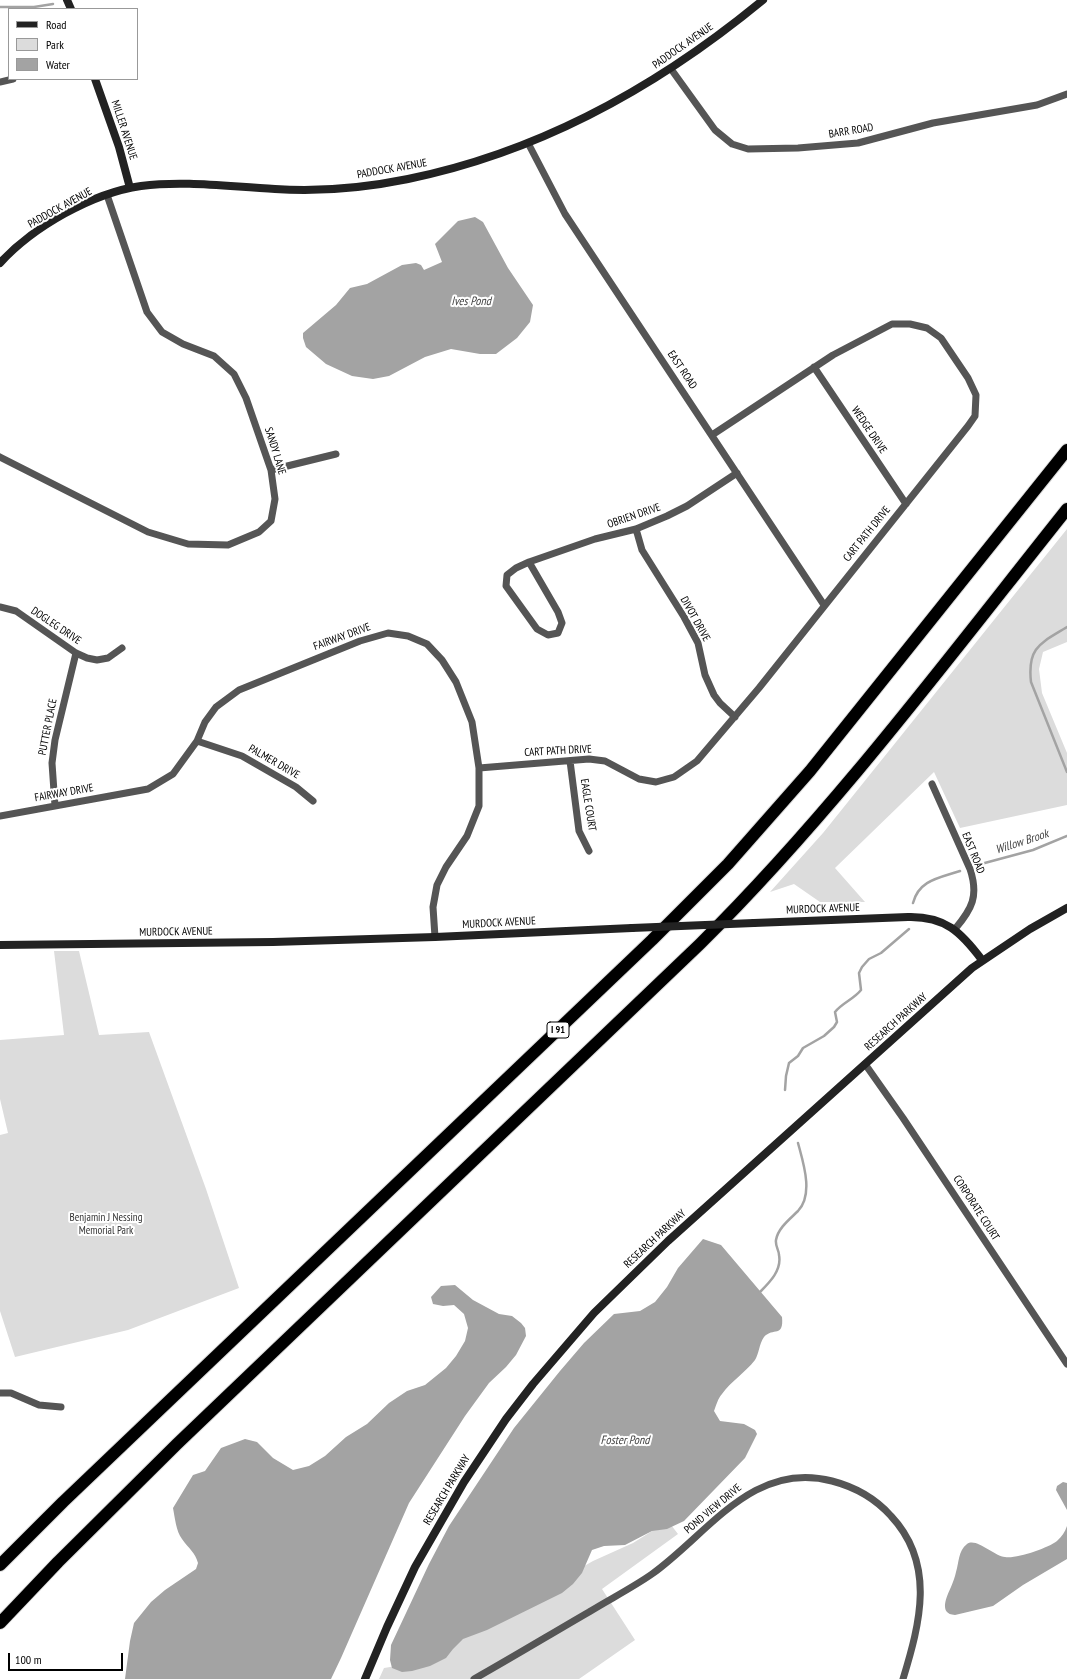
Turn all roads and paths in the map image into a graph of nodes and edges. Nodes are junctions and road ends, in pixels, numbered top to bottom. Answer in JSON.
{"nodes":[{"id":1,"x":764,"y":0,"type":"edge"},
{"id":2,"x":671,"y":69,"type":"junction"},
{"id":3,"x":95,"y":80,"type":"edge"},
{"id":4,"x":1067,"y":94,"type":"edge"},
{"id":5,"x":528,"y":143,"type":"junction"},
{"id":6,"x":130,"y":188,"type":"junction"},
{"id":7,"x":107,"y":195,"type":"junction"},
{"id":8,"x":0,"y":263,"type":"edge"},
{"id":9,"x":814,"y":368,"type":"junction"},
{"id":10,"x":712,"y":435,"type":"junction"},
{"id":11,"x":1067,"y":450,"type":"edge"},
{"id":12,"x":336,"y":454,"type":"dead end"},
{"id":13,"x":0,"y":457,"type":"edge"},
{"id":14,"x":271,"y":470,"type":"junction"},
{"id":15,"x":737,"y":473,"type":"junction"},
{"id":16,"x":906,"y":504,"type":"junction"},
{"id":17,"x":1067,"y":509,"type":"edge"},
{"id":18,"x":636,"y":529,"type":"junction"},
{"id":19,"x":529,"y":562,"type":"junction"},
{"id":20,"x":824,"y":605,"type":"junction"},
{"id":21,"x":0,"y":607,"type":"edge"},
{"id":22,"x":122,"y":648,"type":"dead end"},
{"id":23,"x":76,"y":653,"type":"junction"},
{"id":24,"x":735,"y":717,"type":"junction"},
{"id":25,"x":197,"y":741,"type":"junction"},
{"id":26,"x":570,"y":761,"type":"junction"},
{"id":27,"x":479,"y":768,"type":"junction"},
{"id":28,"x":932,"y":784,"type":"dead end"},
{"id":29,"x":313,"y":801,"type":"dead end"},
{"id":30,"x":55,"y":806,"type":"junction"},
{"id":31,"x":0,"y":816,"type":"edge"},
{"id":32,"x":589,"y":851,"type":"dead end"},
{"id":33,"x":1067,"y":908,"type":"edge"},
{"id":34,"x":955,"y":929,"type":"junction"},
{"id":35,"x":435,"y":937,"type":"junction"},
{"id":36,"x":0,"y":945,"type":"edge"},
{"id":37,"x":982,"y":960,"type":"junction"},
{"id":38,"x":865,"y":1064,"type":"junction"},
{"id":39,"x":1067,"y":1364,"type":"edge"},
{"id":40,"x":0,"y":1393,"type":"edge"},
{"id":41,"x":62,"y":1407,"type":"dead end"},
{"id":42,"x":0,"y":1565,"type":"edge"},
{"id":43,"x":0,"y":1623,"type":"edge"},
{"id":44,"x":365,"y":1679,"type":"edge"},
{"id":45,"x":474,"y":1679,"type":"edge"},
{"id":46,"x":903,"y":1679,"type":"edge"}],
"edges":[{"from":1,"to":2,"type":"main road","name":"PADDOCK AVENUE"},
{"from":2,"to":4,"type":"street","name":"BARR ROAD"},
{"from":2,"to":5,"type":"main road","name":"PADDOCK AVENUE"},
{"from":3,"to":6,"type":"main road","name":"MILLER AVENUE"},
{"from":5,"to":6,"type":"main road","name":"PADDOCK AVENUE"},
{"from":5,"to":10,"type":"street","name":"EAST ROAD"},
{"from":6,"to":7,"type":"main road","name":"PADDOCK AVENUE"},
{"from":7,"to":8,"type":"main road","name":"PADDOCK AVENUE"},
{"from":7,"to":14,"type":"street","name":"SANDY LANE"},
{"from":9,"to":10,"type":"street","name":"CART PATH DRIVE"},
{"from":9,"to":16,"type":"street","name":"WEDGE DRIVE"},
{"from":9,"to":16,"type":"street","name":"CART PATH DRIVE"},
{"from":10,"to":15,"type":"street","name":"EAST ROAD"},
{"from":11,"to":42,"type":"highway","number":"I 91"},
{"from":12,"to":14,"type":"street"},
{"from":13,"to":14,"type":"street","name":"SANDY LANE"},
{"from":15,"to":18,"type":"street","name":"OBRIEN DRIVE"},
{"from":15,"to":20,"type":"street","name":"EAST ROAD"},
{"from":16,"to":20,"type":"street","name":"CART PATH DRIVE"},
{"from":17,"to":43,"type":"highway"},
{"from":18,"to":19,"type":"street","name":"OBRIEN DRIVE"},
{"from":18,"to":24,"type":"street","name":"DIVOT DRIVE"},
{"from":19,"to":19,"type":"street","name":"OBRIEN DRIVE"},
{"from":20,"to":24,"type":"street","name":"CART PATH DRIVE"},
{"from":21,"to":23,"type":"street","name":"DOGLEG DRIVE"},
{"from":22,"to":23,"type":"street","name":"DOGLEG DRIVE"},
{"from":23,"to":30,"type":"street","name":"PUTTER PLACE"},
{"from":24,"to":26,"type":"street","name":"CART PATH DRIVE"},
{"from":25,"to":27,"type":"street","name":"FAIRWAY DRIVE"},
{"from":25,"to":29,"type":"street","name":"PALMER DRIVE"},
{"from":25,"to":30,"type":"street","name":"FAIRWAY DRIVE"},
{"from":26,"to":27,"type":"street","name":"CART PATH DRIVE"},
{"from":26,"to":32,"type":"street","name":"EAGLE COURT"},
{"from":27,"to":35,"type":"street","name":"FAIRWAY DRIVE"},
{"from":28,"to":34,"type":"street","name":"EAST ROAD"},
{"from":30,"to":31,"type":"street","name":"FAIRWAY DRIVE"},
{"from":33,"to":37,"type":"main road","name":"RESEARCH PARKWAY"},
{"from":34,"to":35,"type":"main road","name":"MURDOCK AVENUE","bridge":true},
{"from":34,"to":37,"type":"main road","name":"MURDOCK AVENUE"},
{"from":35,"to":36,"type":"main road","name":"MURDOCK AVENUE"},
{"from":37,"to":38,"type":"main road","name":"RESEARCH PARKWAY"},
{"from":38,"to":39,"type":"street","name":"CORPORATE COURT"},
{"from":38,"to":44,"type":"main road","name":"RESEARCH PARKWAY"},
{"from":40,"to":41,"type":"street"},
{"from":45,"to":46,"type":"street","name":"POND VIEW DRIVE"}]}
